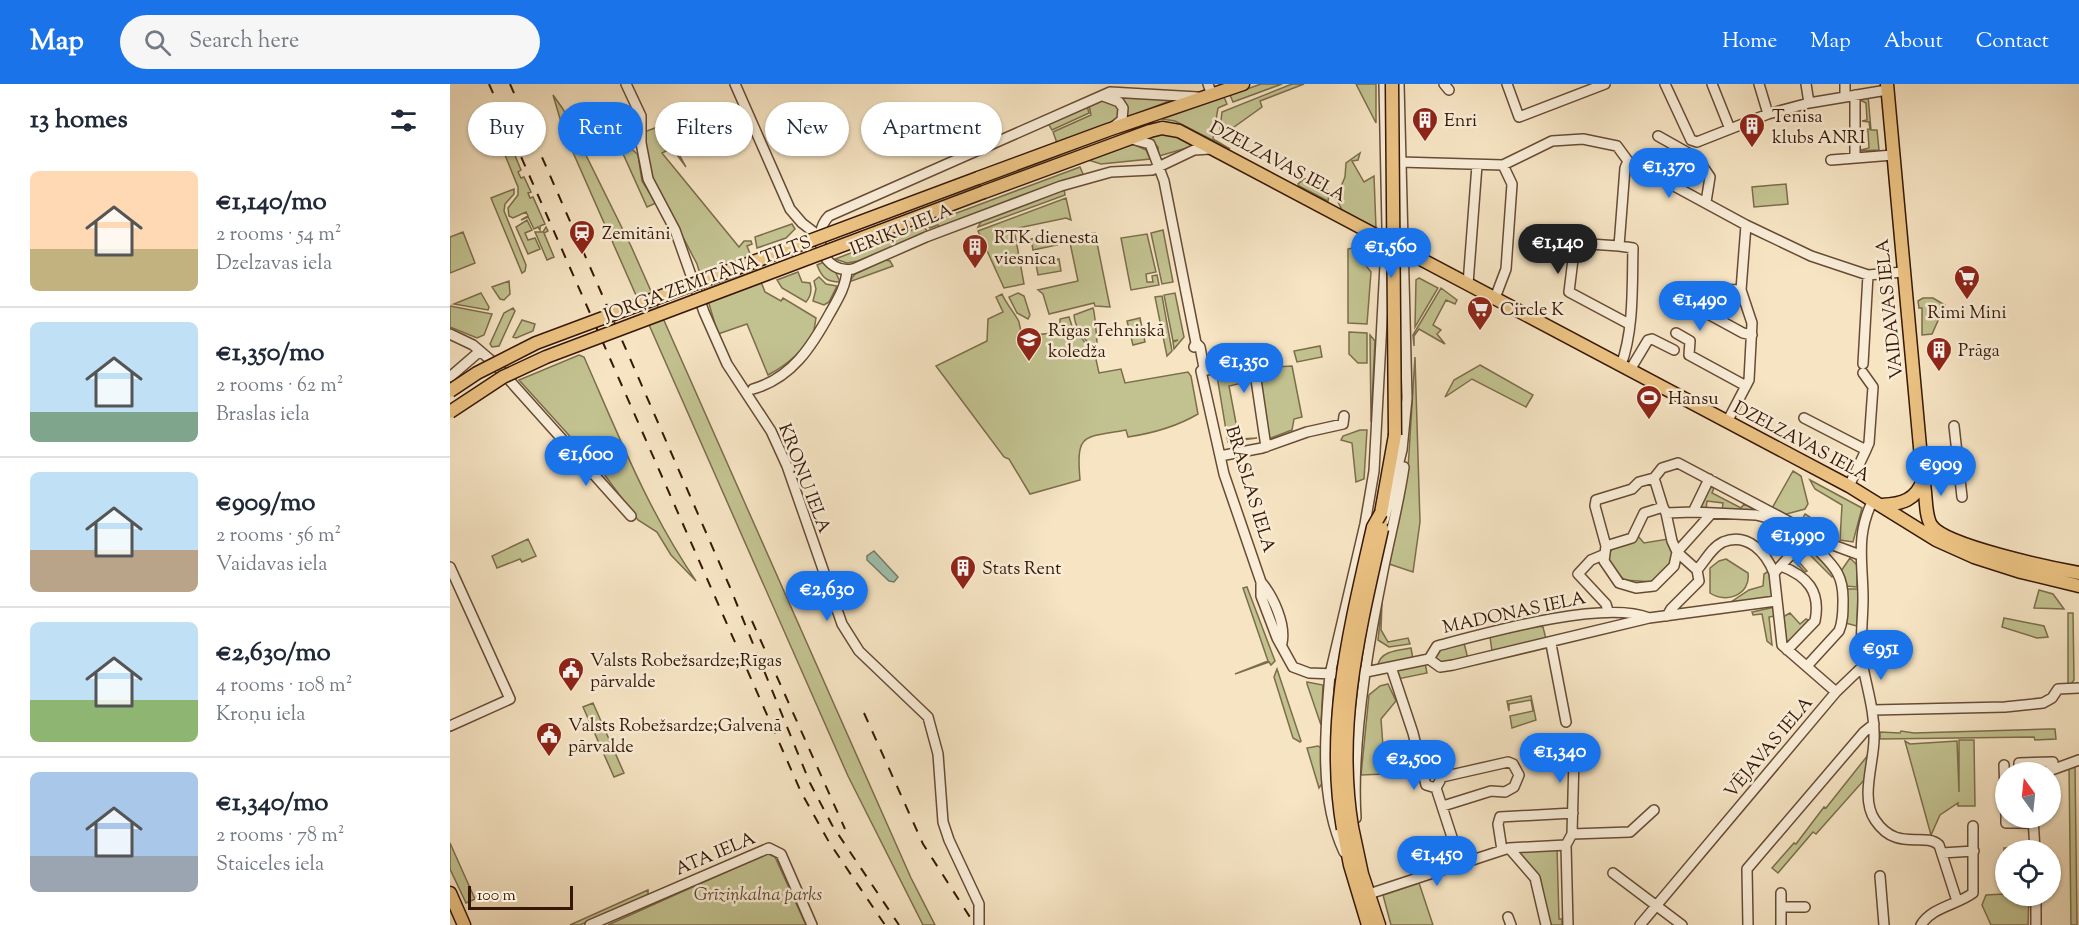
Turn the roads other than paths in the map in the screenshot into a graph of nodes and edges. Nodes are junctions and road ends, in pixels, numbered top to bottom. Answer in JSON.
{"nodes":[{"id":1,"x":626,"y":84,"type":"edge"},
{"id":2,"x":735,"y":84,"type":"edge"},
{"id":3,"x":1243,"y":84,"type":"edge"},
{"id":4,"x":1384,"y":84,"type":"edge"},
{"id":5,"x":1392,"y":84,"type":"edge"},
{"id":6,"x":1399,"y":84,"type":"edge"},
{"id":7,"x":1507,"y":84,"type":"edge"},
{"id":8,"x":1605,"y":84,"type":"edge"},
{"id":9,"x":1665,"y":84,"type":"edge"},
{"id":10,"x":1712,"y":84,"type":"edge"},
{"id":11,"x":1760,"y":84,"type":"edge"},
{"id":12,"x":1806,"y":84,"type":"edge"},
{"id":13,"x":1845,"y":84,"type":"edge"},
{"id":14,"x":1887,"y":87,"type":"edge"},
{"id":15,"x":1208,"y":92,"type":"edge"},
{"id":16,"x":1855,"y":95,"type":"junction"},
{"id":17,"x":1100,"y":96,"type":"junction"},
{"id":18,"x":1845,"y":97,"type":"junction"},
{"id":19,"x":1809,"y":103,"type":"junction"},
{"id":20,"x":1768,"y":114,"type":"junction"},
{"id":21,"x":1730,"y":129,"type":"junction"},
{"id":22,"x":1108,"y":130,"type":"junction"},
{"id":23,"x":1658,"y":136,"type":"dead end"},
{"id":24,"x":1128,"y":139,"type":"junction"},
{"id":25,"x":1215,"y":149,"type":"junction"},
{"id":26,"x":1893,"y":155,"type":"junction"},
{"id":27,"x":1855,"y":158,"type":"junction"},
{"id":28,"x":1831,"y":160,"type":"dead end"},
{"id":29,"x":1628,"y":161,"type":"junction"},
{"id":30,"x":1400,"y":162,"type":"junction"},
{"id":31,"x":1477,"y":165,"type":"junction"},
{"id":32,"x":1503,"y":165,"type":"junction"},
{"id":33,"x":1158,"y":168,"type":"junction"},
{"id":34,"x":1706,"y":202,"type":"junction"},
{"id":35,"x":796,"y":216,"type":"junction"},
{"id":36,"x":823,"y":222,"type":"junction"},
{"id":37,"x":1746,"y":225,"type":"junction"},
{"id":38,"x":819,"y":236,"type":"junction"},
{"id":39,"x":1386,"y":239,"type":"junction"},
{"id":40,"x":1619,"y":246,"type":"junction"},
{"id":41,"x":1402,"y":248,"type":"junction"},
{"id":42,"x":847,"y":270,"type":"junction"},
{"id":43,"x":1903,"y":272,"type":"junction"},
{"id":44,"x":1868,"y":274,"type":"junction"},
{"id":45,"x":1468,"y":284,"type":"junction"},
{"id":46,"x":1741,"y":290,"type":"junction"},
{"id":47,"x":1405,"y":297,"type":"junction"},
{"id":48,"x":1495,"y":298,"type":"junction"},
{"id":49,"x":1382,"y":300,"type":"junction"},
{"id":50,"x":1629,"y":324,"type":"junction"},
{"id":51,"x":1676,"y":333,"type":"dead end"},
{"id":52,"x":450,"y":334,"type":"edge"},
{"id":53,"x":1752,"y":335,"type":"junction"},
{"id":54,"x":1674,"y":350,"type":"dead end"},
{"id":55,"x":480,"y":351,"type":"junction"},
{"id":56,"x":1625,"y":367,"type":"junction"},
{"id":57,"x":1201,"y":371,"type":"junction"},
{"id":58,"x":450,"y":377,"type":"edge"},
{"id":59,"x":1746,"y":386,"type":"junction"},
{"id":60,"x":450,"y":391,"type":"edge"},
{"id":61,"x":751,"y":392,"type":"junction"},
{"id":62,"x":450,"y":412,"type":"edge"},
{"id":63,"x":1344,"y":416,"type":"dead end"},
{"id":64,"x":1804,"y":418,"type":"dead end"},
{"id":65,"x":1728,"y":422,"type":"junction"},
{"id":66,"x":1406,"y":426,"type":"junction"},
{"id":67,"x":1954,"y":426,"type":"dead end"},
{"id":68,"x":1266,"y":447,"type":"junction"},
{"id":69,"x":1866,"y":450,"type":"junction"},
{"id":70,"x":1220,"y":456,"type":"junction"},
{"id":71,"x":1374,"y":471,"type":"junction"},
{"id":72,"x":1654,"y":478,"type":"junction"},
{"id":73,"x":1709,"y":479,"type":"junction"},
{"id":74,"x":1923,"y":480,"type":"junction"},
{"id":75,"x":1849,"y":486,"type":"junction"},
{"id":76,"x":1962,"y":497,"type":"dead end"},
{"id":77,"x":1877,"y":503,"type":"junction"},
{"id":78,"x":1382,"y":507,"type":"junction"},
{"id":79,"x":1664,"y":510,"type":"junction"},
{"id":80,"x":1693,"y":512,"type":"junction"},
{"id":81,"x":1711,"y":514,"type":"junction"},
{"id":82,"x":1769,"y":515,"type":"junction"},
{"id":83,"x":631,"y":516,"type":"dead end"},
{"id":84,"x":1382,"y":529,"type":"junction"},
{"id":85,"x":1809,"y":536,"type":"junction"},
{"id":86,"x":1797,"y":550,"type":"junction"},
{"id":87,"x":1604,"y":551,"type":"junction"},
{"id":88,"x":1677,"y":552,"type":"junction"},
{"id":89,"x":1860,"y":555,"type":"junction"},
{"id":90,"x":450,"y":567,"type":"edge"},
{"id":91,"x":1697,"y":570,"type":"junction"},
{"id":92,"x":1777,"y":570,"type":"junction"},
{"id":93,"x":2079,"y":573,"type":"edge"},
{"id":94,"x":2079,"y":586,"type":"edge"},
{"id":95,"x":1776,"y":602,"type":"junction"},
{"id":96,"x":1608,"y":611,"type":"junction"},
{"id":97,"x":1667,"y":616,"type":"junction"},
{"id":98,"x":1649,"y":618,"type":"junction"},
{"id":99,"x":1551,"y":644,"type":"junction"},
{"id":100,"x":1787,"y":650,"type":"junction"},
{"id":101,"x":1429,"y":659,"type":"junction"},
{"id":102,"x":1807,"y":666,"type":"junction"},
{"id":103,"x":1863,"y":666,"type":"junction"},
{"id":104,"x":1391,"y":667,"type":"junction"},
{"id":105,"x":1366,"y":672,"type":"junction"},
{"id":106,"x":1330,"y":674,"type":"junction"},
{"id":107,"x":2079,"y":688,"type":"edge"},
{"id":108,"x":1836,"y":692,"type":"junction"},
{"id":109,"x":1874,"y":710,"type":"junction"},
{"id":110,"x":1566,"y":722,"type":"dead end"},
{"id":111,"x":1874,"y":724,"type":"junction"},
{"id":112,"x":450,"y":726,"type":"edge"},
{"id":113,"x":1580,"y":739,"type":"dead end"},
{"id":114,"x":2079,"y":760,"type":"edge"},
{"id":115,"x":2061,"y":767,"type":"edge"},
{"id":116,"x":1436,"y":788,"type":"junction"},
{"id":117,"x":1443,"y":806,"type":"junction"},
{"id":118,"x":1653,"y":810,"type":"dead end"},
{"id":119,"x":1573,"y":813,"type":"junction"},
{"id":120,"x":1973,"y":826,"type":"dead end"},
{"id":121,"x":1348,"y":828,"type":"junction"},
{"id":122,"x":1572,"y":834,"type":"junction"},
{"id":123,"x":1356,"y":845,"type":"junction"},
{"id":124,"x":1566,"y":846,"type":"junction"},
{"id":125,"x":1506,"y":849,"type":"junction"},
{"id":126,"x":1974,"y":851,"type":"junction"},
{"id":127,"x":1942,"y":854,"type":"junction"},
{"id":128,"x":1350,"y":865,"type":"junction"},
{"id":129,"x":1461,"y":865,"type":"junction"},
{"id":130,"x":1613,"y":873,"type":"dead end"},
{"id":131,"x":1880,"y":876,"type":"dead end"},
{"id":132,"x":450,"y":893,"type":"edge"},
{"id":133,"x":1781,"y":893,"type":"dead end"},
{"id":134,"x":1369,"y":894,"type":"junction"},
{"id":135,"x":1957,"y":901,"type":"junction"},
{"id":136,"x":2036,"y":906,"type":"edge"},
{"id":137,"x":1656,"y":907,"type":"junction"},
{"id":138,"x":1781,"y":908,"type":"junction"},
{"id":139,"x":1805,"y":908,"type":"dead end"},
{"id":140,"x":464,"y":925,"type":"edge"},
{"id":141,"x":590,"y":925,"type":"edge"},
{"id":142,"x":812,"y":925,"type":"edge"},
{"id":143,"x":979,"y":925,"type":"edge"},
{"id":144,"x":1368,"y":925,"type":"edge"},
{"id":145,"x":1378,"y":925,"type":"edge"},
{"id":146,"x":1546,"y":925,"type":"edge"},
{"id":147,"x":1568,"y":925,"type":"edge"},
{"id":148,"x":1640,"y":925,"type":"edge"},
{"id":149,"x":1682,"y":925,"type":"edge"},
{"id":150,"x":1748,"y":925,"type":"edge"},
{"id":151,"x":1781,"y":925,"type":"edge"},
{"id":152,"x":1884,"y":925,"type":"edge"},
{"id":153,"x":1921,"y":925,"type":"edge"},
{"id":154,"x":2036,"y":925,"type":"edge"}],
"edges":[{"from":1,"to":61,"type":"street","name":"KROŅU IELA"},
{"from":2,"to":35,"type":"street"},
{"from":3,"to":15,"type":"main road"},
{"from":4,"to":39,"type":"street"},
{"from":5,"to":78,"type":"main road","bridge":true},
{"from":6,"to":30,"type":"street"},
{"from":7,"to":8,"type":"street"},
{"from":9,"to":21,"type":"street"},
{"from":10,"to":21,"type":"street"},
{"from":11,"to":20,"type":"street"},
{"from":12,"to":19,"type":"street"},
{"from":13,"to":18,"type":"street"},
{"from":14,"to":16,"type":"street"},
{"from":14,"to":26,"type":"main road","name":"VAIDAVAS IELA"},
{"from":15,"to":17,"type":"street"},
{"from":15,"to":22,"type":"main road"},
{"from":16,"to":18,"type":"street"},
{"from":16,"to":27,"type":"street"},
{"from":17,"to":22,"type":"street"},
{"from":17,"to":36,"type":"street"},
{"from":18,"to":19,"type":"street"},
{"from":19,"to":20,"type":"street"},
{"from":20,"to":21,"type":"street"},
{"from":22,"to":60,"type":"main road","name":"JORĢA ZEMITĀNA TILTS","bridge":true},
{"from":23,"to":34,"type":"street"},
{"from":24,"to":25,"type":"main road","name":"DZELZAVAS IELA"},
{"from":24,"to":33,"type":"street","name":"BRASLAS IELA"},
{"from":24,"to":62,"type":"main road","name":"JORĢA ZEMITĀNA TILTS","bridge":true},
{"from":25,"to":33,"type":"street","name":"IERIĶU IELA"},
{"from":25,"to":39,"type":"main road","name":"DZELZAVAS IELA"},
{"from":26,"to":27,"type":"street"},
{"from":26,"to":43,"type":"main road","name":"VAIDAVAS IELA"},
{"from":27,"to":28,"type":"street"},
{"from":29,"to":32,"type":"street"},
{"from":29,"to":34,"type":"street"},
{"from":29,"to":40,"type":"street"},
{"from":30,"to":31,"type":"street"},
{"from":30,"to":41,"type":"street"},
{"from":31,"to":32,"type":"street"},
{"from":31,"to":45,"type":"street"},
{"from":32,"to":48,"type":"street"},
{"from":33,"to":42,"type":"street","name":"IERIĶU IELA"},
{"from":33,"to":57,"type":"street","name":"BRASLAS IELA"},
{"from":34,"to":37,"type":"street"},
{"from":35,"to":36,"type":"street"},
{"from":35,"to":38,"type":"street"},
{"from":36,"to":38,"type":"street"},
{"from":37,"to":44,"type":"street"},
{"from":37,"to":46,"type":"street"},
{"from":38,"to":42,"type":"street","name":"IERIĶU IELA"},
{"from":39,"to":41,"type":"main road","name":"DZELZAVAS IELA"},
{"from":39,"to":49,"type":"street"},
{"from":40,"to":50,"type":"street"},
{"from":40,"to":50,"type":"street"},
{"from":41,"to":45,"type":"main road","name":"DZELZAVAS IELA"},
{"from":41,"to":47,"type":"street"},
{"from":42,"to":61,"type":"street"},
{"from":43,"to":44,"type":"street"},
{"from":43,"to":74,"type":"main road","name":"VAIDAVAS IELA"},
{"from":44,"to":69,"type":"street"},
{"from":45,"to":48,"type":"main road","name":"DZELZAVAS IELA"},
{"from":46,"to":53,"type":"street"},
{"from":46,"to":53,"type":"street"},
{"from":47,"to":49,"type":"street"},
{"from":47,"to":66,"type":"street"},
{"from":48,"to":56,"type":"main road","name":"DZELZAVAS IELA"},
{"from":49,"to":71,"type":"street"},
{"from":50,"to":56,"type":"street"},
{"from":51,"to":59,"type":"street"},
{"from":52,"to":55,"type":"street"},
{"from":53,"to":59,"type":"street"},
{"from":54,"to":56,"type":"street"},
{"from":55,"to":58,"type":"street"},
{"from":55,"to":83,"type":"street"},
{"from":56,"to":65,"type":"main road","name":"DZELZAVAS IELA"},
{"from":57,"to":68,"type":"street"},
{"from":57,"to":70,"type":"street","name":"BRASLAS IELA"},
{"from":59,"to":65,"type":"street"},
{"from":61,"to":143,"type":"street","name":"KROŅU IELA"},
{"from":63,"to":68,"type":"street"},
{"from":64,"to":69,"type":"street"},
{"from":65,"to":75,"type":"main road","name":"DZELZAVAS IELA"},
{"from":66,"to":84,"type":"street"},
{"from":66,"to":105,"type":"street"},
{"from":67,"to":76,"type":"street"},
{"from":68,"to":70,"type":"street"},
{"from":69,"to":75,"type":"street"},
{"from":70,"to":106,"type":"street","name":"BRASLAS IELA"},
{"from":71,"to":78,"type":"street"},
{"from":71,"to":106,"type":"street"},
{"from":72,"to":73,"type":"street"},
{"from":72,"to":79,"type":"street"},
{"from":72,"to":87,"type":"street"},
{"from":73,"to":80,"type":"street"},
{"from":73,"to":82,"type":"street"},
{"from":74,"to":77,"type":"main road"},
{"from":74,"to":93,"type":"main road","name":"VAIDAVAS IELA"},
{"from":75,"to":77,"type":"main road","name":"DZELZAVAS IELA"},
{"from":77,"to":89,"type":"street"},
{"from":77,"to":94,"type":"main road","name":"DZELZAVAS IELA"},
{"from":78,"to":84,"type":"main road","bridge":true},
{"from":78,"to":121,"type":"main road","bridge":true},
{"from":79,"to":80,"type":"street"},
{"from":79,"to":87,"type":"street"},
{"from":79,"to":88,"type":"street"},
{"from":80,"to":81,"type":"street"},
{"from":81,"to":82,"type":"street"},
{"from":81,"to":88,"type":"street"},
{"from":82,"to":85,"type":"street"},
{"from":82,"to":86,"type":"street"},
{"from":84,"to":121,"type":"main road","bridge":true},
{"from":85,"to":86,"type":"street"},
{"from":85,"to":89,"type":"street"},
{"from":85,"to":102,"type":"street"},
{"from":86,"to":92,"type":"street"},
{"from":87,"to":88,"type":"street"},
{"from":87,"to":96,"type":"street"},
{"from":88,"to":91,"type":"street"},
{"from":89,"to":103,"type":"street"},
{"from":90,"to":112,"type":"street"},
{"from":91,"to":92,"type":"street"},
{"from":91,"to":97,"type":"street"},
{"from":92,"to":95,"type":"street"},
{"from":92,"to":100,"type":"street"},
{"from":95,"to":97,"type":"street","name":"MADONAS IELA"},
{"from":95,"to":100,"type":"street"},
{"from":96,"to":98,"type":"street","name":"MADONAS IELA"},
{"from":96,"to":101,"type":"street","name":"MADONAS IELA"},
{"from":97,"to":98,"type":"street","name":"MADONAS IELA"},
{"from":98,"to":99,"type":"street","name":"MADONAS IELA"},
{"from":99,"to":101,"type":"street","name":"MADONAS IELA"},
{"from":99,"to":110,"type":"street"},
{"from":100,"to":102,"type":"street"},
{"from":101,"to":104,"type":"street","name":"MADONAS IELA"},
{"from":102,"to":108,"type":"street"},
{"from":103,"to":108,"type":"street","name":"VĒJAVAS IELA"},
{"from":103,"to":109,"type":"street"},
{"from":104,"to":105,"type":"street","name":"MADONAS IELA"},
{"from":104,"to":116,"type":"street"},
{"from":105,"to":106,"type":"street","name":"BRASLAS IELA"},
{"from":105,"to":123,"type":"street"},
{"from":106,"to":128,"type":"street"},
{"from":107,"to":109,"type":"street"},
{"from":108,"to":137,"type":"street","name":"VĒJAVAS IELA"},
{"from":109,"to":111,"type":"street"},
{"from":111,"to":127,"type":"street"},
{"from":111,"to":150,"type":"street"},
{"from":113,"to":119,"type":"street"},
{"from":114,"to":115,"type":"street"},
{"from":116,"to":117,"type":"street"},
{"from":116,"to":117,"type":"street"},
{"from":117,"to":129,"type":"street"},
{"from":118,"to":122,"type":"street"},
{"from":119,"to":122,"type":"street"},
{"from":119,"to":125,"type":"street"},
{"from":120,"to":126,"type":"street"},
{"from":121,"to":123,"type":"main road"},
{"from":121,"to":128,"type":"main road"},
{"from":122,"to":124,"type":"street"},
{"from":123,"to":134,"type":"main road"},
{"from":124,"to":125,"type":"street"},
{"from":124,"to":147,"type":"street"},
{"from":125,"to":129,"type":"street"},
{"from":125,"to":146,"type":"street"},
{"from":126,"to":127,"type":"street"},
{"from":126,"to":135,"type":"street"},
{"from":127,"to":135,"type":"street"},
{"from":128,"to":144,"type":"main road"},
{"from":129,"to":134,"type":"street"},
{"from":130,"to":137,"type":"street"},
{"from":131,"to":152,"type":"street"},
{"from":132,"to":140,"type":"main road"},
{"from":133,"to":138,"type":"street"},
{"from":134,"to":145,"type":"main road"},
{"from":135,"to":153,"type":"street"},
{"from":136,"to":154,"type":"street"},
{"from":137,"to":148,"type":"street","name":"VĒJAVAS IELA"},
{"from":137,"to":149,"type":"street"},
{"from":138,"to":139,"type":"street"},
{"from":138,"to":151,"type":"street"},
{"from":141,"to":142,"type":"street","name":"ATA IELA"}]}
